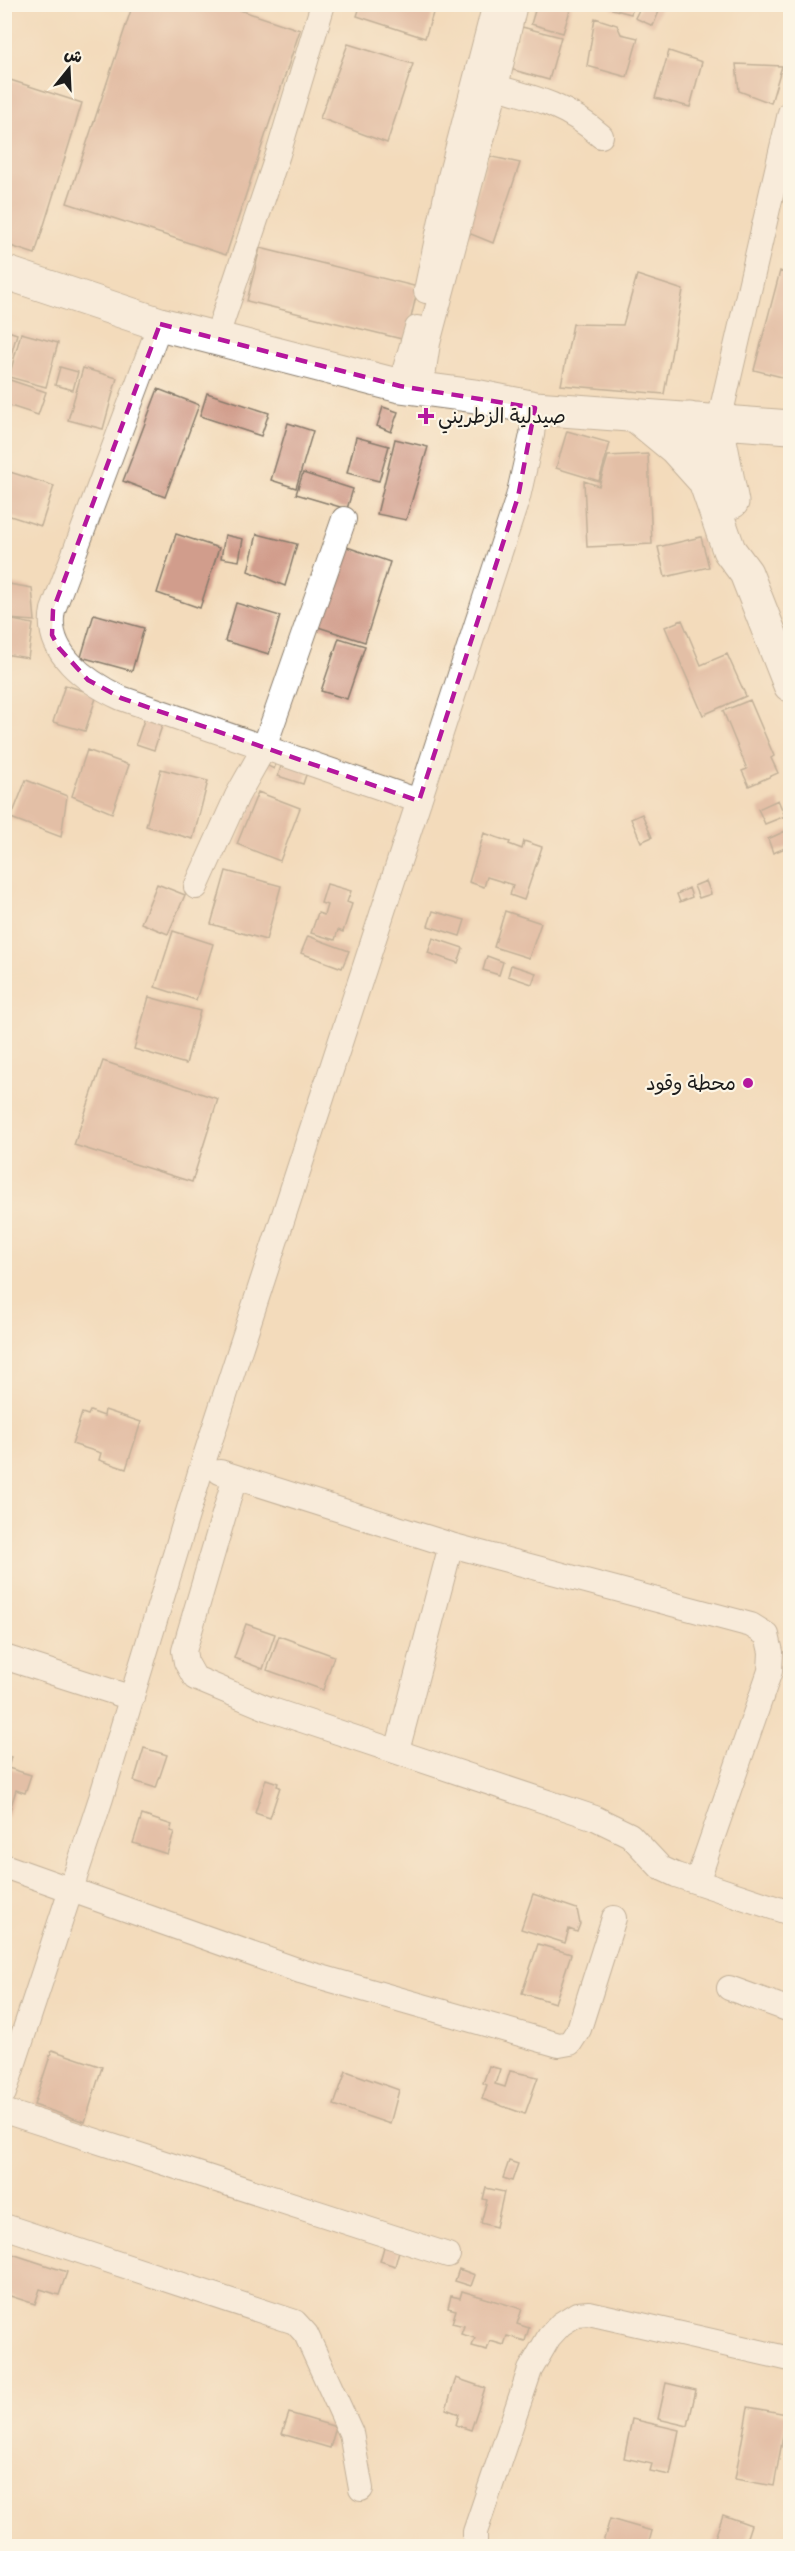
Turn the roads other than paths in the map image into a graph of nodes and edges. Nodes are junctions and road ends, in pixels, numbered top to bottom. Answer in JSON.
{"nodes":[{"id":1,"x":323,"y":4,"type":"edge"},
{"id":2,"x":495,"y":4,"type":"edge"},
{"id":3,"x":516,"y":4,"type":"edge"},
{"id":4,"x":496,"y":87,"type":"junction"},
{"id":5,"x":790,"y":113,"type":"edge"},
{"id":6,"x":601,"y":135,"type":"dead end"},
{"id":7,"x":4,"y":272,"type":"edge"},
{"id":8,"x":160,"y":324,"type":"junction"},
{"id":9,"x":216,"y":339,"type":"junction"},
{"id":10,"x":411,"y":387,"type":"junction"},
{"id":11,"x":536,"y":408,"type":"junction"},
{"id":12,"x":635,"y":415,"type":"junction"},
{"id":13,"x":704,"y":420,"type":"junction"},
{"id":14,"x":787,"y":427,"type":"edge"},
{"id":15,"x":716,"y":485,"type":"junction"},
{"id":16,"x":344,"y":519,"type":"dead end"},
{"id":17,"x":790,"y":685,"type":"edge"},
{"id":18,"x":264,"y":748,"type":"junction"},
{"id":19,"x":419,"y":801,"type":"junction"},
{"id":20,"x":196,"y":887,"type":"dead end"},
{"id":21,"x":202,"y":1466,"type":"junction"},
{"id":22,"x":235,"y":1477,"type":"junction"},
{"id":23,"x":451,"y":1545,"type":"junction"},
{"id":24,"x":4,"y":1657,"type":"edge"},
{"id":25,"x":132,"y":1698,"type":"junction"},
{"id":26,"x":397,"y":1750,"type":"junction"},
{"id":27,"x":4,"y":1866,"type":"edge"},
{"id":28,"x":697,"y":1882,"type":"junction"},
{"id":29,"x":72,"y":1888,"type":"junction"},
{"id":30,"x":790,"y":1913,"type":"edge"},
{"id":31,"x":614,"y":1918,"type":"dead end"},
{"id":32,"x":729,"y":1988,"type":"dead end"},
{"id":33,"x":790,"y":2010,"type":"edge"},
{"id":34,"x":9,"y":2068,"type":"edge"},
{"id":35,"x":4,"y":2093,"type":"edge"},
{"id":36,"x":4,"y":2111,"type":"edge"},
{"id":37,"x":4,"y":2226,"type":"edge"},
{"id":38,"x":448,"y":2255,"type":"dead end"},
{"id":39,"x":790,"y":2359,"type":"edge"},
{"id":40,"x":361,"y":2489,"type":"dead end"},
{"id":41,"x":476,"y":2547,"type":"edge"}],
"edges":[{"from":1,"to":9,"type":"street"},
{"from":2,"to":10,"type":"street"},
{"from":3,"to":4,"type":"street"},
{"from":4,"to":6,"type":"street"},
{"from":4,"to":10,"type":"street"},
{"from":5,"to":13,"type":"street"},
{"from":7,"to":8,"type":"main road"},
{"from":8,"to":9,"type":"main road"},
{"from":8,"to":18,"type":"street"},
{"from":9,"to":10,"type":"main road"},
{"from":10,"to":11,"type":"main road"},
{"from":11,"to":12,"type":"main road"},
{"from":11,"to":19,"type":"street"},
{"from":12,"to":13,"type":"main road"},
{"from":12,"to":15,"type":"main road"},
{"from":13,"to":14,"type":"main road"},
{"from":13,"to":15,"type":"main road"},
{"from":14,"to":15,"type":"main road"},
{"from":15,"to":17,"type":"main road"},
{"from":16,"to":18,"type":"street"},
{"from":18,"to":19,"type":"street"},
{"from":18,"to":20,"type":"street"},
{"from":19,"to":21,"type":"street"},
{"from":21,"to":22,"type":"street"},
{"from":21,"to":25,"type":"street"},
{"from":22,"to":23,"type":"street"},
{"from":22,"to":26,"type":"street"},
{"from":23,"to":26,"type":"street"},
{"from":23,"to":28,"type":"street"},
{"from":24,"to":25,"type":"street"},
{"from":25,"to":29,"type":"street"},
{"from":26,"to":28,"type":"street"},
{"from":27,"to":29,"type":"street"},
{"from":28,"to":30,"type":"street"},
{"from":29,"to":31,"type":"street"},
{"from":29,"to":34,"type":"street"},
{"from":32,"to":33,"type":"street"},
{"from":34,"to":35,"type":"street"},
{"from":36,"to":38,"type":"street"},
{"from":37,"to":40,"type":"street"},
{"from":39,"to":41,"type":"street"}]}
